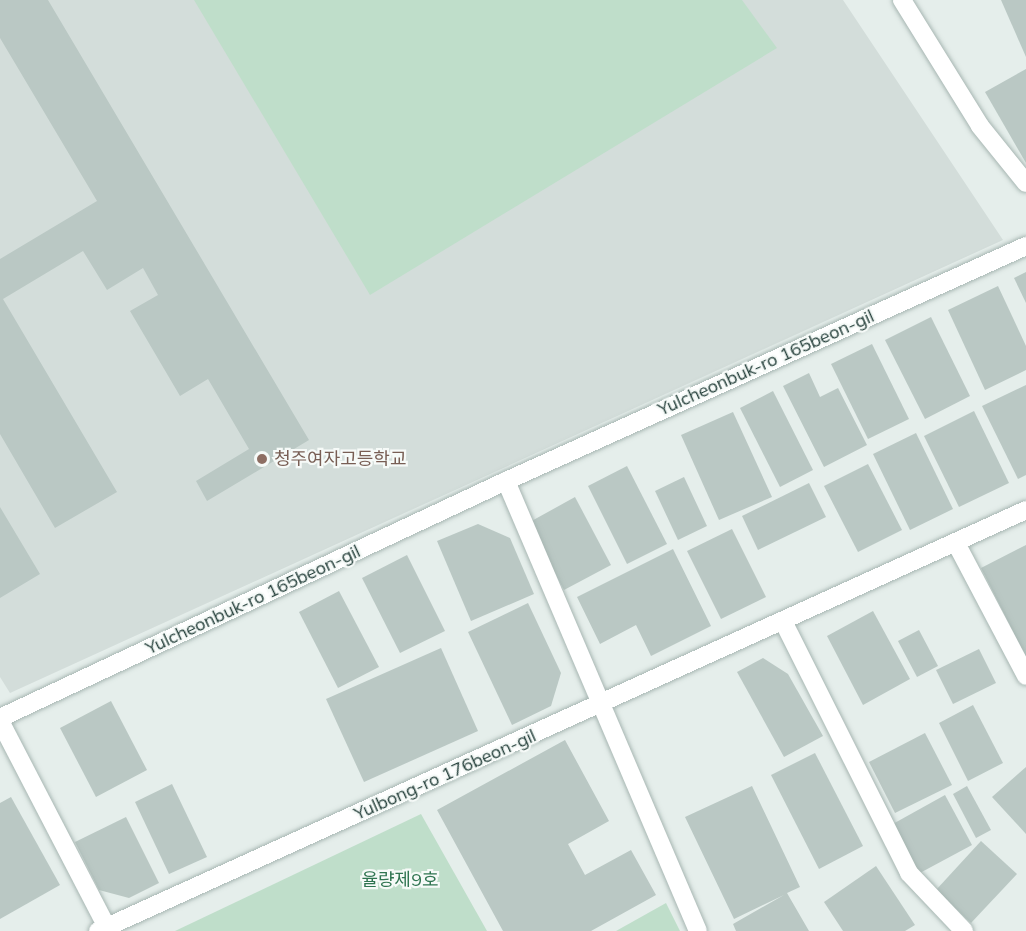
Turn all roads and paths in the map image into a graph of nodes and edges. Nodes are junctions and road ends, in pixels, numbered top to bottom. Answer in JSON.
{"nodes":[{"id":1,"x":902,"y":0,"type":"edge"},
{"id":2,"x":1026,"y":183,"type":"edge"},
{"id":3,"x":1026,"y":246,"type":"edge"},
{"id":4,"x":506,"y":481,"type":"junction"},
{"id":5,"x":1026,"y":510,"type":"edge"},
{"id":6,"x":957,"y":545,"type":"junction"},
{"id":7,"x":783,"y":621,"type":"junction"},
{"id":8,"x":1026,"y":676,"type":"edge"},
{"id":9,"x":603,"y":704,"type":"junction"},
{"id":10,"x":0,"y":720,"type":"edge"},
{"id":11,"x":104,"y":930,"type":"edge"},
{"id":12,"x":698,"y":931,"type":"edge"},
{"id":13,"x":964,"y":931,"type":"edge"}],
"edges":[{"from":1,"to":2,"type":"street"},
{"from":3,"to":4,"type":"street","name":"Yulcheonbuk-ro 165beon-gil"},
{"from":4,"to":9,"type":"street"},
{"from":4,"to":10,"type":"street","name":"Yulcheonbuk-ro 165beon-gil"},
{"from":5,"to":6,"type":"street","name":"Yulbong-ro 176beon-gil"},
{"from":6,"to":7,"type":"street","name":"Yulbong-ro 176beon-gil"},
{"from":6,"to":8,"type":"street"},
{"from":7,"to":9,"type":"street","name":"Yulbong-ro 176beon-gil"},
{"from":7,"to":13,"type":"street"},
{"from":9,"to":11,"type":"street","name":"Yulbong-ro 176beon-gil"},
{"from":9,"to":12,"type":"street"},
{"from":10,"to":11,"type":"street"}]}
